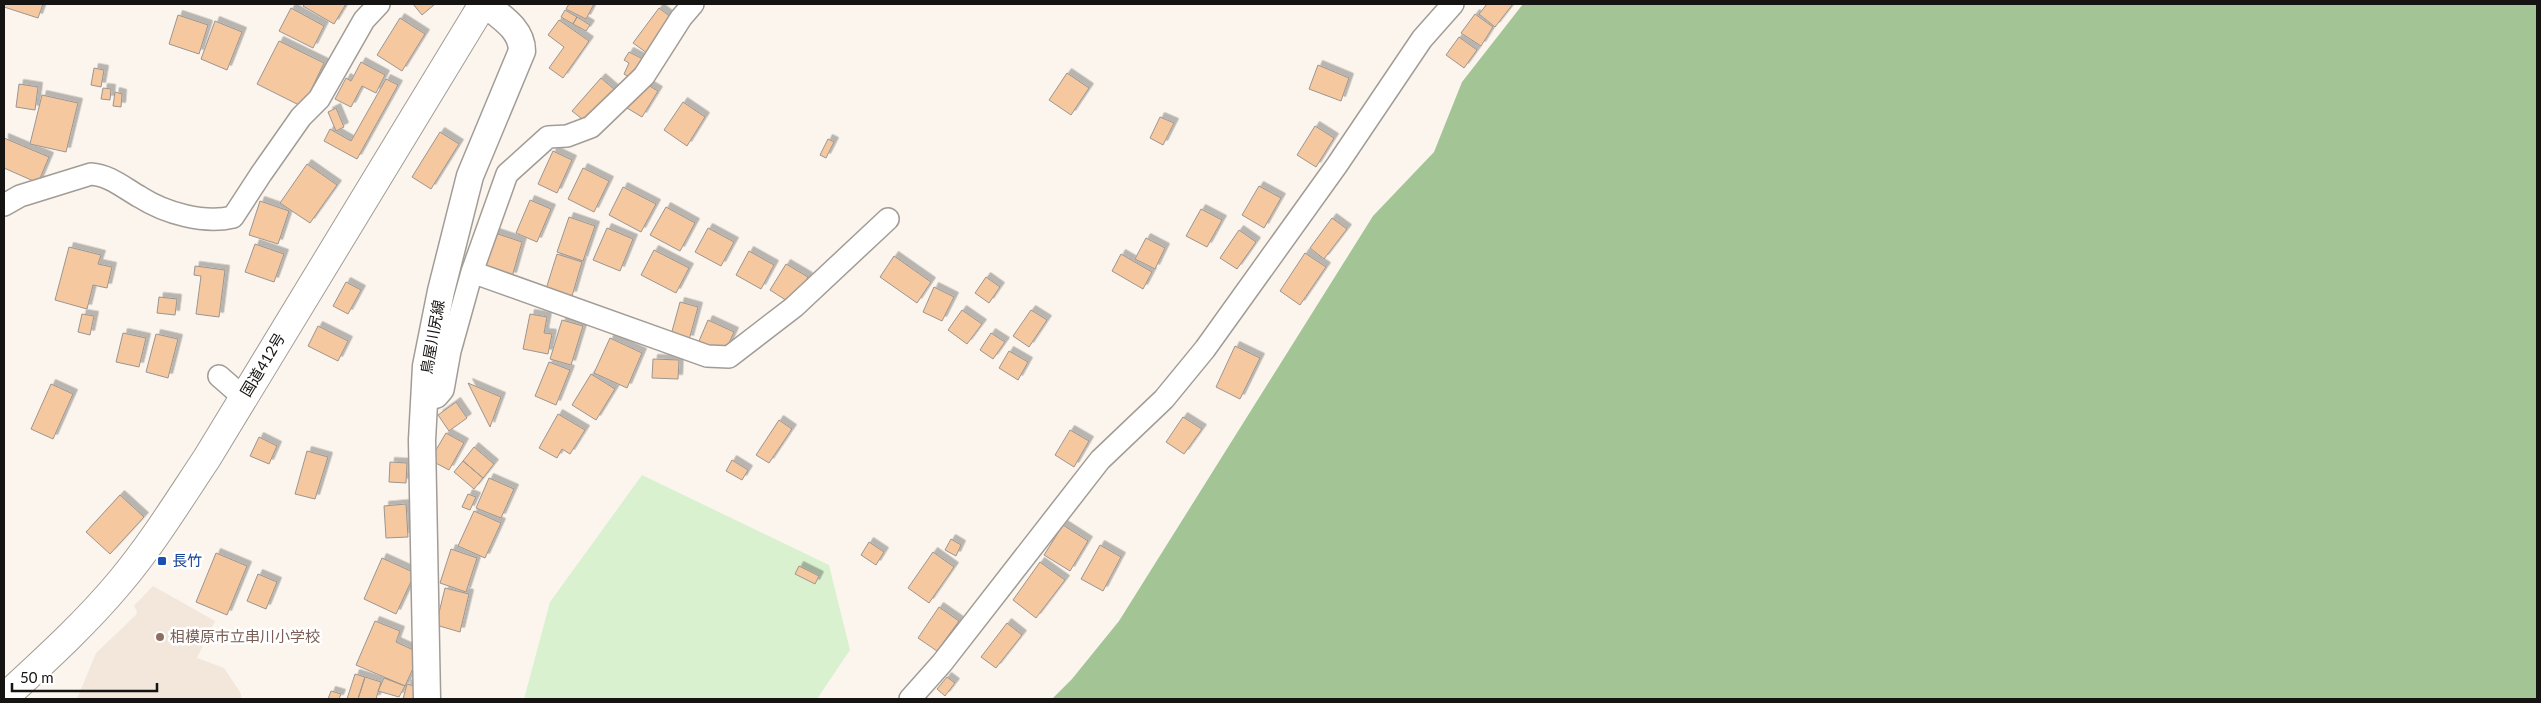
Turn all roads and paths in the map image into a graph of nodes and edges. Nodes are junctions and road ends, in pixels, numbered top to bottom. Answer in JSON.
{"nodes":[{"id":1,"x":379,"y":4,"type":"edge"},
{"id":2,"x":484,"y":4,"type":"edge"},
{"id":3,"x":694,"y":4,"type":"edge"},
{"id":4,"x":1453,"y":4,"type":"edge"},
{"id":5,"x":4,"y":205,"type":"edge"},
{"id":6,"x":888,"y":219,"type":"dead end"},
{"id":7,"x":472,"y":272,"type":"junction"},
{"id":8,"x":220,"y":376,"type":"dead end"},
{"id":9,"x":243,"y":397,"type":"junction"},
{"id":10,"x":423,"y":400,"type":"junction"},
{"id":11,"x":4,"y":698,"type":"edge"},
{"id":12,"x":427,"y":699,"type":"edge"},
{"id":13,"x":910,"y":699,"type":"edge"}],
"edges":[{"from":1,"to":5,"type":"street"},
{"from":2,"to":9,"type":"highway","name":"国道412号"},
{"from":2,"to":10,"type":"main road","name":"鳥屋川尻線"},
{"from":3,"to":7,"type":"street"},
{"from":4,"to":13,"type":"street"},
{"from":6,"to":7,"type":"street"},
{"from":7,"to":10,"type":"street"},
{"from":8,"to":9,"type":"street"},
{"from":9,"to":11,"type":"highway","name":"国道412号"},
{"from":10,"to":12,"type":"main road","name":"鳥屋川尻線"}]}
